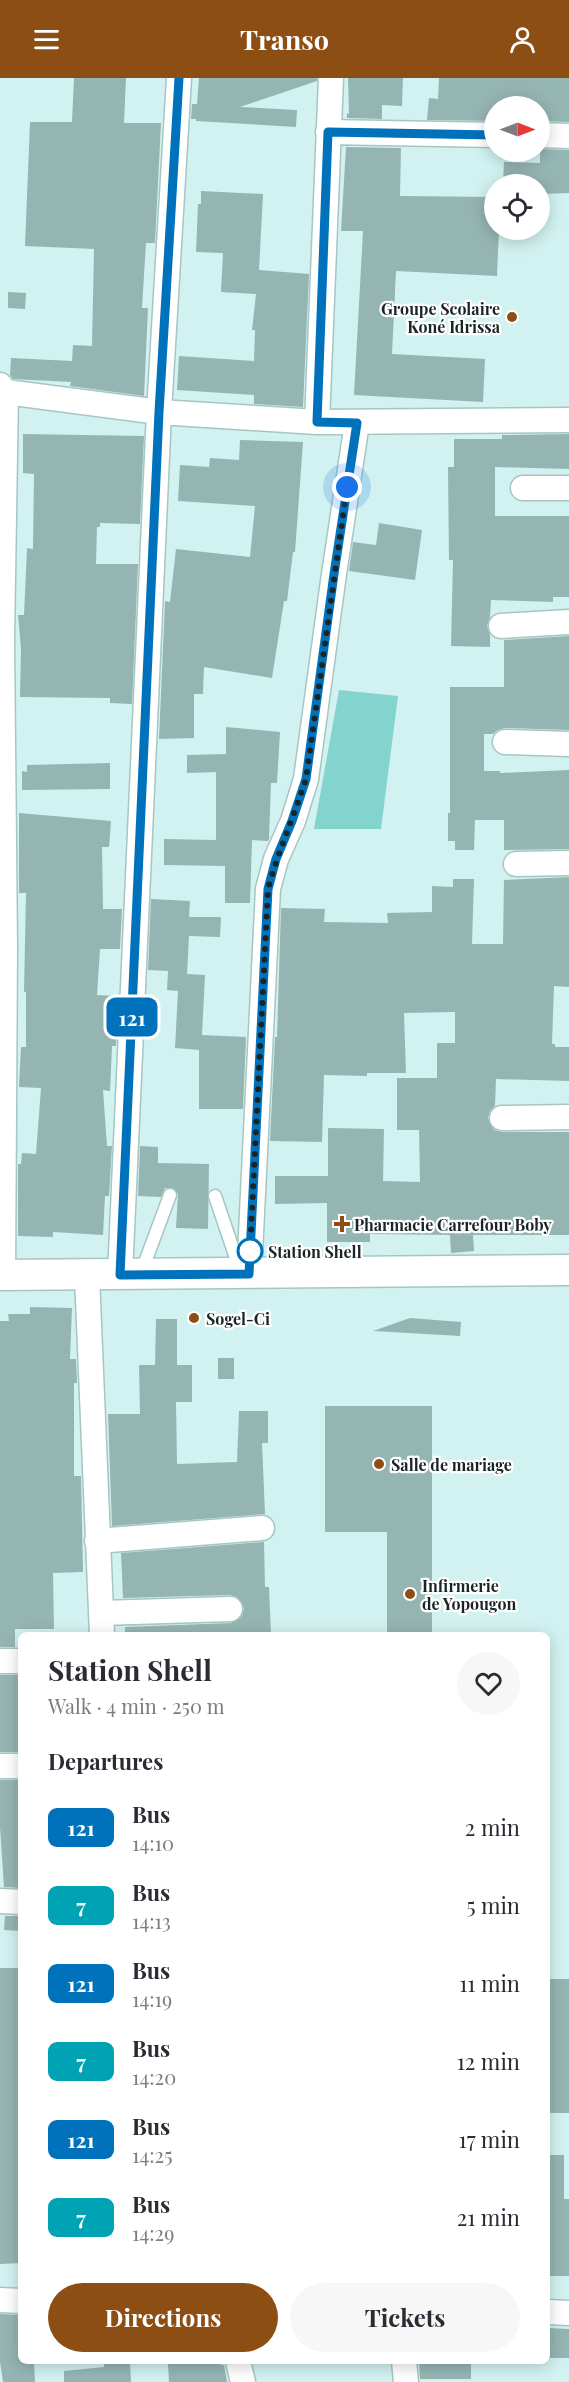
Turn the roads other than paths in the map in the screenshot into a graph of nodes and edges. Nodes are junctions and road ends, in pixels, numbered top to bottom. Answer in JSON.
{"nodes":[{"id":1,"x":179,"y":78,"type":"edge"},
{"id":2,"x":331,"y":78,"type":"edge"},
{"id":3,"x":328,"y":132,"type":"junction"},
{"id":4,"x":484,"y":135,"type":"edge"},
{"id":5,"x":550,"y":135,"type":"edge"},
{"id":6,"x":569,"y":136,"type":"edge"},
{"id":7,"x":3,"y":388,"type":"edge"},
{"id":8,"x":159,"y":412,"type":"junction"},
{"id":9,"x":569,"y":420,"type":"edge"},
{"id":10,"x":317,"y":422,"type":"junction"},
{"id":11,"x":357,"y":423,"type":"junction"},
{"id":12,"x":524,"y":488,"type":"dead end"},
{"id":13,"x":569,"y":488,"type":"edge"},
{"id":14,"x":569,"y":622,"type":"edge"},
{"id":15,"x":501,"y":626,"type":"dead end"},
{"id":16,"x":505,"y":742,"type":"dead end"},
{"id":17,"x":569,"y":744,"type":"edge"},
{"id":18,"x":569,"y":863,"type":"edge"},
{"id":19,"x":516,"y":864,"type":"dead end"},
{"id":20,"x":569,"y":1117,"type":"edge"},
{"id":21,"x":502,"y":1118,"type":"dead end"},
{"id":22,"x":170,"y":1195,"type":"dead end"},
{"id":23,"x":215,"y":1196,"type":"dead end"},
{"id":24,"x":569,"y":1270,"type":"edge"},
{"id":25,"x":245,"y":1274,"type":"junction"},
{"id":26,"x":2,"y":1275,"type":"edge"},
{"id":27,"x":130,"y":1275,"type":"junction"},
{"id":28,"x":87,"y":1276,"type":"junction"},
{"id":29,"x":262,"y":1528,"type":"dead end"},
{"id":30,"x":97,"y":1542,"type":"junction"},
{"id":31,"x":230,"y":1609,"type":"dead end"},
{"id":32,"x":101,"y":1624,"type":"edge"},
{"id":33,"x":0,"y":1660,"type":"edge"},
{"id":34,"x":18,"y":1661,"type":"edge"},
{"id":35,"x":0,"y":1766,"type":"edge"},
{"id":36,"x":18,"y":1766,"type":"edge"},
{"id":37,"x":0,"y":1901,"type":"edge"},
{"id":38,"x":18,"y":1902,"type":"edge"},
{"id":39,"x":0,"y":2300,"type":"edge"},
{"id":40,"x":18,"y":2301,"type":"edge"},
{"id":41,"x":550,"y":2312,"type":"edge"},
{"id":42,"x":569,"y":2313,"type":"edge"},
{"id":43,"x":239,"y":2364,"type":"edge"},
{"id":44,"x":404,"y":2364,"type":"edge"},
{"id":45,"x":243,"y":2382,"type":"edge"},
{"id":46,"x":406,"y":2382,"type":"edge"}],
"edges":[{"from":1,"to":8,"type":"street"},
{"from":2,"to":3,"type":"street"},
{"from":3,"to":4,"type":"street"},
{"from":3,"to":10,"type":"street"},
{"from":5,"to":6,"type":"street"},
{"from":7,"to":8,"type":"street"},
{"from":7,"to":26,"type":"street"},
{"from":8,"to":10,"type":"street"},
{"from":8,"to":27,"type":"street"},
{"from":9,"to":11,"type":"street"},
{"from":10,"to":11,"type":"street"},
{"from":11,"to":25,"type":"street"},
{"from":12,"to":13,"type":"street"},
{"from":14,"to":15,"type":"street"},
{"from":16,"to":17,"type":"street"},
{"from":18,"to":19,"type":"street"},
{"from":20,"to":21,"type":"street"},
{"from":22,"to":27,"type":"lane"},
{"from":23,"to":25,"type":"lane"},
{"from":24,"to":25,"type":"street"},
{"from":25,"to":27,"type":"street"},
{"from":26,"to":28,"type":"street"},
{"from":27,"to":28,"type":"street"},
{"from":28,"to":30,"type":"street"},
{"from":29,"to":30,"type":"street"},
{"from":30,"to":32,"type":"street"},
{"from":31,"to":32,"type":"street"},
{"from":33,"to":34,"type":"street"},
{"from":35,"to":36,"type":"street"},
{"from":37,"to":38,"type":"street"},
{"from":39,"to":40,"type":"street"},
{"from":41,"to":42,"type":"street"},
{"from":43,"to":45,"type":"street"},
{"from":44,"to":46,"type":"street"}]}
